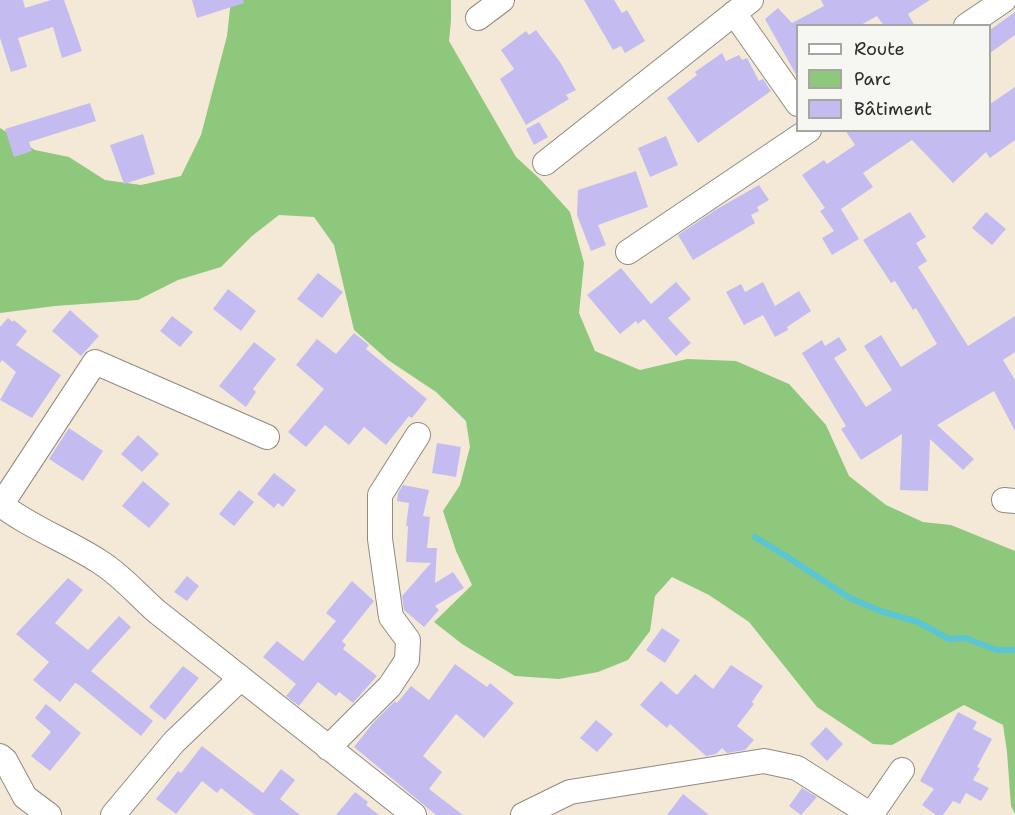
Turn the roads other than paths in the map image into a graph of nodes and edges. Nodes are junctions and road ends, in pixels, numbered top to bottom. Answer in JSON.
{"nodes":[{"id":1,"x":502,"y":0,"type":"edge"},
{"id":2,"x":1004,"y":0,"type":"edge"},
{"id":3,"x":743,"y":7,"type":"edge"},
{"id":4,"x":478,"y":18,"type":"dead end"},
{"id":5,"x":969,"y":24,"type":"edge"},
{"id":6,"x":796,"y":100,"type":"edge"},
{"id":7,"x":806,"y":132,"type":"edge"},
{"id":8,"x":545,"y":163,"type":"dead end"},
{"id":9,"x":628,"y":252,"type":"dead end"},
{"id":10,"x":418,"y":435,"type":"dead end"},
{"id":11,"x":267,"y":437,"type":"dead end"},
{"id":12,"x":0,"y":505,"type":"edge"},
{"id":13,"x":240,"y":679,"type":"junction"},
{"id":14,"x":328,"y":748,"type":"junction"},
{"id":15,"x":0,"y":756,"type":"edge"},
{"id":16,"x":902,"y":770,"type":"dead end"},
{"id":17,"x":49,"y":815,"type":"edge"},
{"id":18,"x":113,"y":815,"type":"edge"},
{"id":19,"x":414,"y":815,"type":"edge"},
{"id":20,"x":523,"y":815,"type":"edge"},
{"id":21,"x":871,"y":815,"type":"edge"}],
"edges":[{"from":1,"to":4,"type":"street"},
{"from":2,"to":5,"type":"street"},
{"from":3,"to":6,"type":"street"},
{"from":3,"to":8,"type":"street"},
{"from":7,"to":9,"type":"street"},
{"from":10,"to":14,"type":"street"},
{"from":11,"to":12,"type":"street"},
{"from":12,"to":13,"type":"street"},
{"from":13,"to":14,"type":"street"},
{"from":13,"to":18,"type":"street"},
{"from":14,"to":19,"type":"street"},
{"from":15,"to":17,"type":"street"},
{"from":16,"to":21,"type":"street"},
{"from":20,"to":21,"type":"street"}]}
